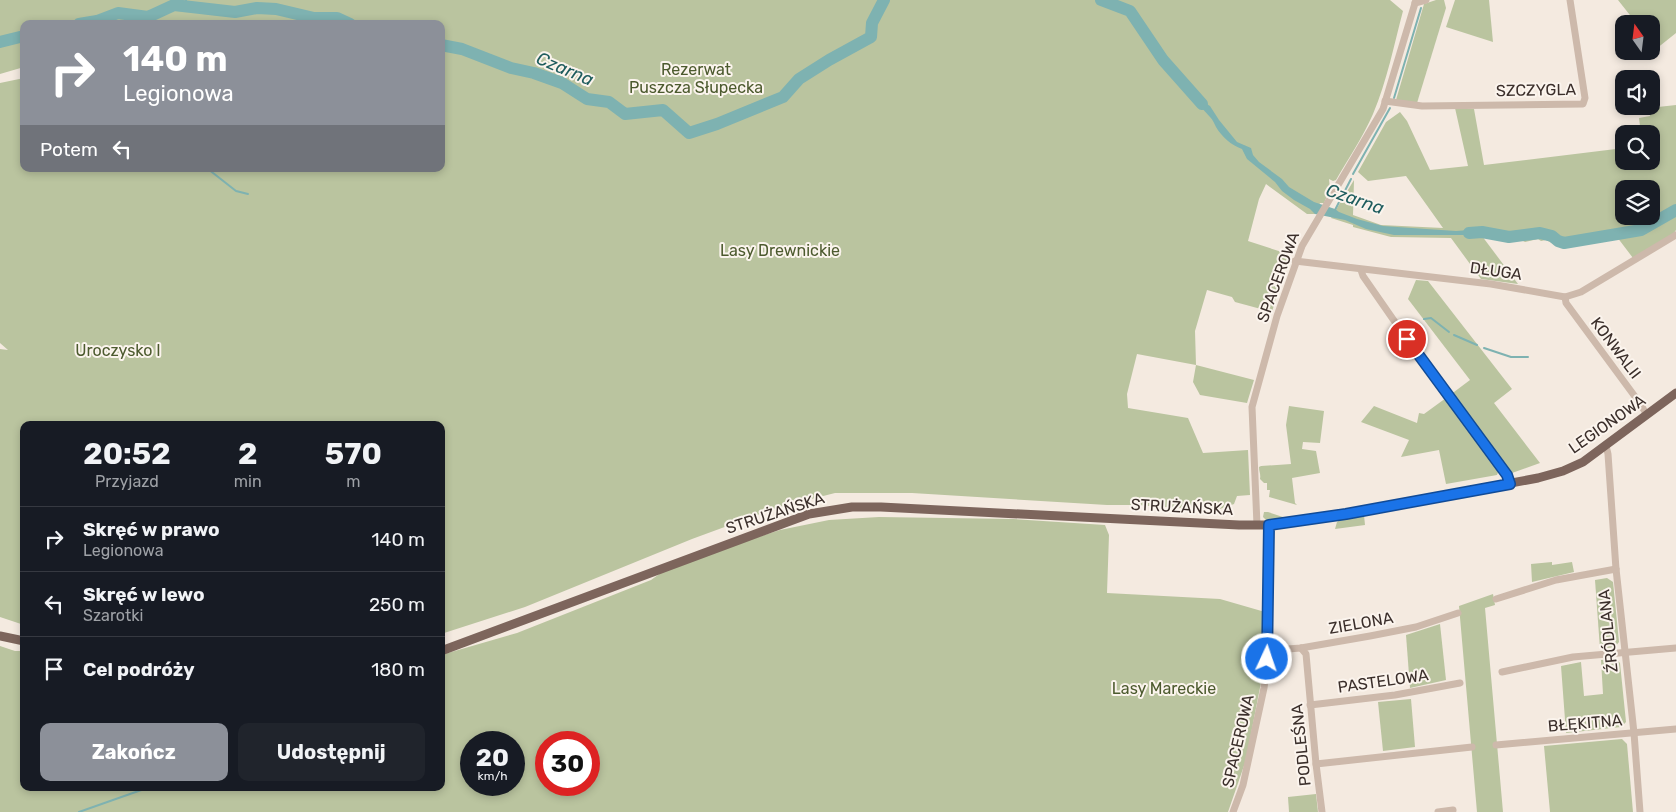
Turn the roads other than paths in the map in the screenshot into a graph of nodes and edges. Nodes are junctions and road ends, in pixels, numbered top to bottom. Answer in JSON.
{"nodes":[{"id":1,"x":1426,"y":0,"type":"edge"},
{"id":2,"x":1570,"y":0,"type":"edge"},
{"id":3,"x":1415,"y":2,"type":"edge"},
{"id":4,"x":1385,"y":101,"type":"junction"},
{"id":5,"x":1676,"y":236,"type":"edge"},
{"id":6,"x":1296,"y":261,"type":"junction"},
{"id":7,"x":1361,"y":270,"type":"junction"},
{"id":8,"x":1565,"y":297,"type":"junction"},
{"id":9,"x":1676,"y":392,"type":"edge"},
{"id":10,"x":1647,"y":415,"type":"junction"},
{"id":11,"x":1606,"y":446,"type":"junction"},
{"id":12,"x":1510,"y":484,"type":"junction"},
{"id":13,"x":1257,"y":525,"type":"junction"},
{"id":14,"x":1269,"y":525,"type":"junction"},
{"id":15,"x":1616,"y":569,"type":"junction"},
{"id":16,"x":1496,"y":599,"type":"dead end"},
{"id":17,"x":1458,"y":613,"type":"dead end"},
{"id":18,"x":0,"y":636,"type":"edge"},
{"id":19,"x":20,"y":640,"type":"edge"},
{"id":20,"x":1269,"y":647,"type":"junction"},
{"id":21,"x":1301,"y":648,"type":"junction"},
{"id":22,"x":1676,"y":648,"type":"edge"},
{"id":23,"x":445,"y":650,"type":"edge"},
{"id":24,"x":1624,"y":652,"type":"junction"},
{"id":25,"x":1502,"y":672,"type":"dead end"},
{"id":26,"x":1460,"y":683,"type":"dead end"},
{"id":27,"x":1310,"y":705,"type":"junction"},
{"id":28,"x":1676,"y":729,"type":"edge"},
{"id":29,"x":1634,"y":733,"type":"junction"},
{"id":30,"x":1496,"y":745,"type":"dead end"},
{"id":31,"x":1472,"y":747,"type":"dead end"},
{"id":32,"x":1316,"y":764,"type":"junction"},
{"id":33,"x":1453,"y":810,"type":"dead end"},
{"id":34,"x":1233,"y":812,"type":"edge"},
{"id":35,"x":1322,"y":812,"type":"edge"},
{"id":36,"x":1438,"y":812,"type":"edge"},
{"id":37,"x":1640,"y":812,"type":"edge"}],
"edges":[{"from":1,"to":3,"type":"street"},
{"from":2,"to":4,"type":"street","name":"SZCZYGLA"},
{"from":3,"to":4,"type":"street","name":"SPACEROWA"},
{"from":4,"to":6,"type":"street","name":"SPACEROWA"},
{"from":5,"to":8,"type":"street"},
{"from":6,"to":7,"type":"street","name":"DŁUGA"},
{"from":6,"to":13,"type":"street","name":"SPACEROWA"},
{"from":7,"to":8,"type":"street","name":"DŁUGA"},
{"from":7,"to":12,"type":"street"},
{"from":8,"to":10,"type":"street","name":"KONWALII"},
{"from":9,"to":10,"type":"main road","name":"LEGIONOWA"},
{"from":10,"to":11,"type":"main road","name":"LEGIONOWA"},
{"from":11,"to":12,"type":"main road","name":"LEGIONOWA"},
{"from":11,"to":15,"type":"street","name":"ŹRÓDLANA"},
{"from":12,"to":14,"type":"main road","name":"LEGIONOWA"},
{"from":13,"to":14,"type":"main road","name":"LEGIONOWA"},
{"from":13,"to":23,"type":"main road","name":"STRUŻAŃSKA"},
{"from":14,"to":20,"type":"street","name":"SPACEROWA"},
{"from":15,"to":16,"type":"street"},
{"from":15,"to":24,"type":"street","name":"ŹRÓDLANA"},
{"from":17,"to":21,"type":"street","name":"ZIELONA"},
{"from":18,"to":19,"type":"main road"},
{"from":20,"to":21,"type":"street","name":"ZIELONA"},
{"from":20,"to":34,"type":"street","name":"SPACEROWA"},
{"from":21,"to":27,"type":"street","name":"PODLEŚNA"},
{"from":22,"to":24,"type":"street"},
{"from":24,"to":25,"type":"street"},
{"from":24,"to":29,"type":"street","name":"ŹRÓDLANA"},
{"from":26,"to":27,"type":"street","name":"PASTELOWA"},
{"from":27,"to":32,"type":"street","name":"PODLEŚNA"},
{"from":28,"to":29,"type":"street","name":"BŁĘKITNA"},
{"from":29,"to":30,"type":"street","name":"BŁĘKITNA"},
{"from":29,"to":37,"type":"street","name":"ŹRÓDLANA"},
{"from":31,"to":32,"type":"street"},
{"from":32,"to":35,"type":"street","name":"PODLEŚNA"},
{"from":33,"to":36,"type":"street"}]}
